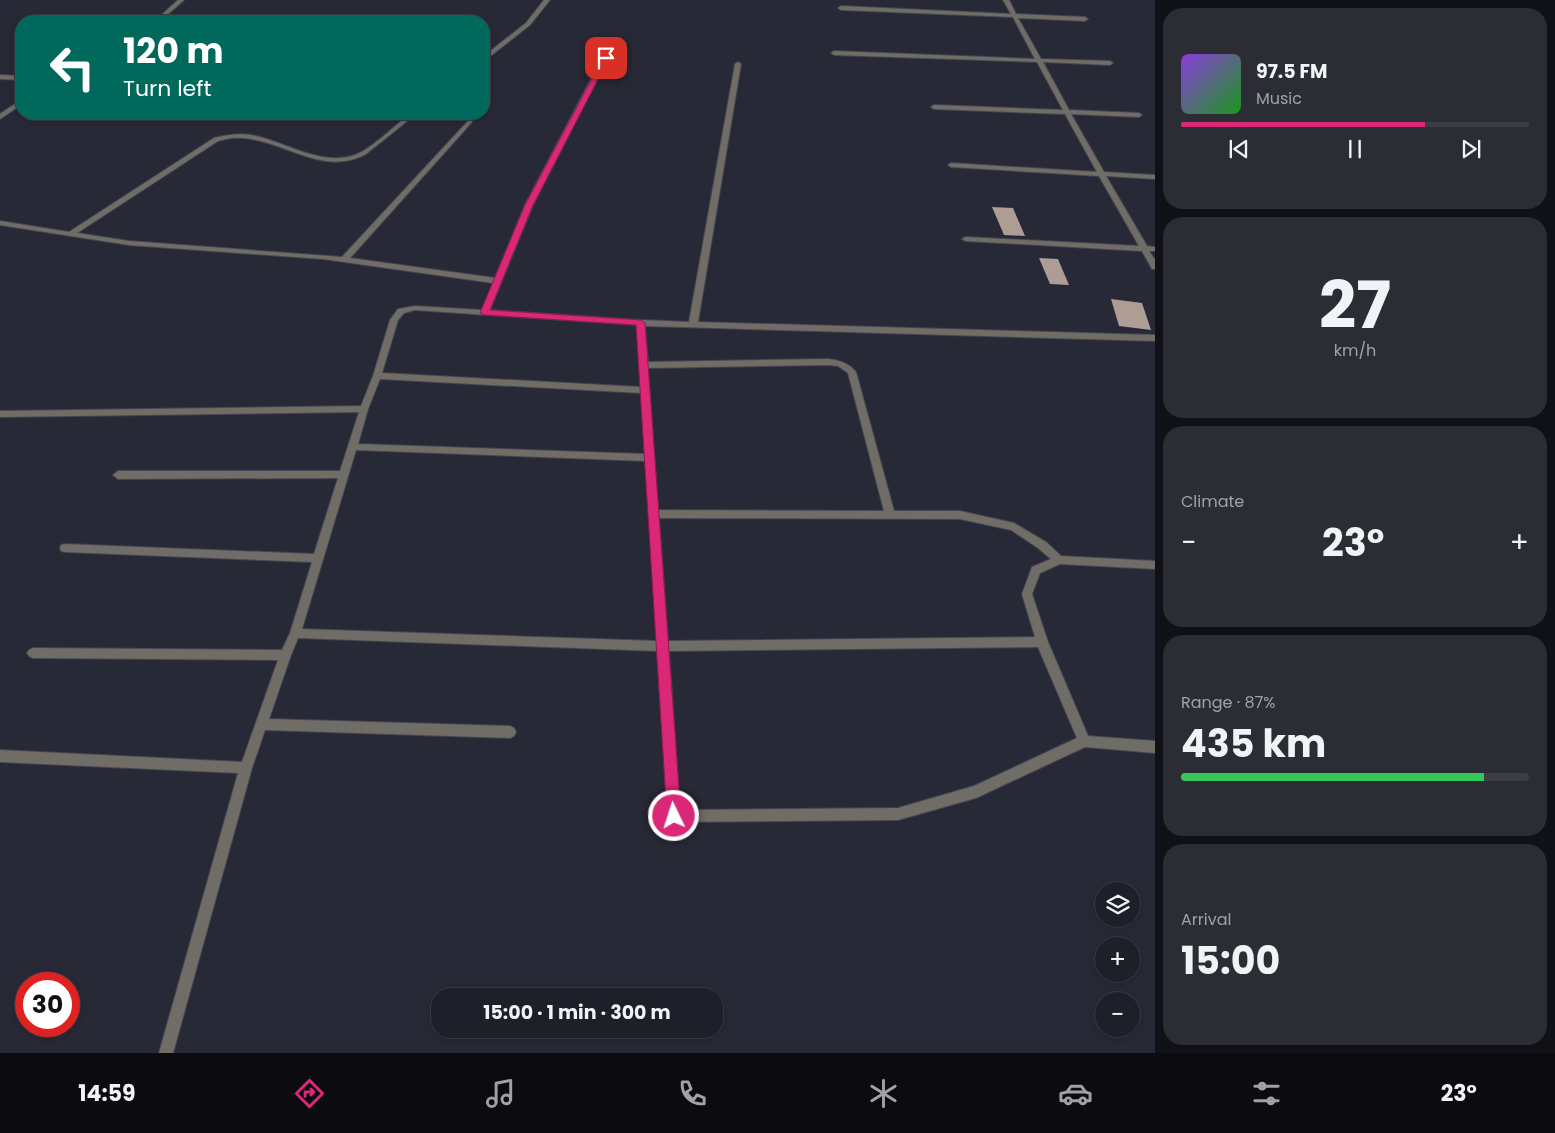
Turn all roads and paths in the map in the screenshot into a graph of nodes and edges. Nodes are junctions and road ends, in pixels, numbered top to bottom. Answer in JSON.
{"nodes":[{"id":1,"x":181,"y":0,"type":"edge"},
{"id":2,"x":546,"y":0,"type":"edge"},
{"id":3,"x":1006,"y":0,"type":"edge"},
{"id":4,"x":841,"y":8,"type":"dead end"},
{"id":5,"x":164,"y":15,"type":"edge"},
{"id":6,"x":1014,"y":15,"type":"junction"},
{"id":7,"x":1085,"y":19,"type":"dead end"},
{"id":8,"x":614,"y":41,"type":"dead end"},
{"id":9,"x":834,"y":53,"type":"dead end"},
{"id":10,"x":490,"y":54,"type":"edge"},
{"id":11,"x":1039,"y":61,"type":"junction"},
{"id":12,"x":1110,"y":63,"type":"dead end"},
{"id":13,"x":738,"y":64,"type":"dead end"},
{"id":14,"x":0,"y":77,"type":"edge"},
{"id":15,"x":15,"y":78,"type":"edge"},
{"id":16,"x":15,"y":106,"type":"edge"},
{"id":17,"x":934,"y":107,"type":"dead end"},
{"id":18,"x":1067,"y":112,"type":"junction"},
{"id":19,"x":1139,"y":115,"type":"dead end"},
{"id":20,"x":0,"y":117,"type":"edge"},
{"id":21,"x":405,"y":120,"type":"edge"},
{"id":22,"x":470,"y":121,"type":"dead end"},
{"id":23,"x":951,"y":165,"type":"dead end"},
{"id":24,"x":1100,"y":173,"type":"junction"},
{"id":25,"x":1155,"y":177,"type":"edge"},
{"id":26,"x":0,"y":223,"type":"edge"},
{"id":27,"x":70,"y":234,"type":"junction"},
{"id":28,"x":966,"y":240,"type":"dead end"},
{"id":29,"x":1144,"y":248,"type":"junction"},
{"id":30,"x":1155,"y":249,"type":"edge"},
{"id":31,"x":344,"y":260,"type":"junction"},
{"id":32,"x":1155,"y":267,"type":"edge"},
{"id":33,"x":498,"y":280,"type":"junction"},
{"id":34,"x":485,"y":313,"type":"junction"},
{"id":35,"x":641,"y":323,"type":"junction"},
{"id":36,"x":693,"y":325,"type":"junction"},
{"id":37,"x":1155,"y":338,"type":"edge"},
{"id":38,"x":644,"y":365,"type":"junction"},
{"id":39,"x":377,"y":376,"type":"junction"},
{"id":40,"x":646,"y":390,"type":"junction"},
{"id":41,"x":364,"y":409,"type":"junction"},
{"id":42,"x":0,"y":414,"type":"edge"},
{"id":43,"x":352,"y":447,"type":"junction"},
{"id":44,"x":649,"y":458,"type":"junction"},
{"id":45,"x":345,"y":474,"type":"junction"},
{"id":46,"x":118,"y":475,"type":"dead end"},
{"id":47,"x":654,"y":514,"type":"junction"},
{"id":48,"x":890,"y":514,"type":"junction"},
{"id":49,"x":65,"y":548,"type":"dead end"},
{"id":50,"x":318,"y":558,"type":"junction"},
{"id":51,"x":1059,"y":560,"type":"junction"},
{"id":52,"x":1155,"y":565,"type":"edge"},
{"id":53,"x":295,"y":633,"type":"junction"},
{"id":54,"x":1042,"y":642,"type":"junction"},
{"id":55,"x":662,"y":646,"type":"junction"},
{"id":56,"x":33,"y":653,"type":"dead end"},
{"id":57,"x":285,"y":655,"type":"junction"},
{"id":58,"x":261,"y":724,"type":"junction"},
{"id":59,"x":510,"y":732,"type":"dead end"},
{"id":60,"x":1084,"y":741,"type":"junction"},
{"id":61,"x":1155,"y":747,"type":"edge"},
{"id":62,"x":0,"y":756,"type":"edge"},
{"id":63,"x":246,"y":768,"type":"junction"},
{"id":64,"x":166,"y":1053,"type":"edge"}],
"edges":[{"from":1,"to":5,"type":"street"},
{"from":2,"to":10,"type":"street"},
{"from":3,"to":6,"type":"street"},
{"from":4,"to":6,"type":"street"},
{"from":6,"to":7,"type":"street"},
{"from":6,"to":11,"type":"street"},
{"from":8,"to":33,"type":"street"},
{"from":9,"to":11,"type":"street"},
{"from":11,"to":12,"type":"street"},
{"from":11,"to":18,"type":"street"},
{"from":13,"to":36,"type":"street"},
{"from":14,"to":15,"type":"street"},
{"from":16,"to":20,"type":"street"},
{"from":17,"to":18,"type":"street"},
{"from":18,"to":19,"type":"street"},
{"from":18,"to":24,"type":"street"},
{"from":21,"to":27,"type":"street"},
{"from":22,"to":31,"type":"street"},
{"from":23,"to":24,"type":"street"},
{"from":24,"to":25,"type":"street"},
{"from":24,"to":29,"type":"street"},
{"from":26,"to":27,"type":"street"},
{"from":27,"to":31,"type":"street"},
{"from":28,"to":29,"type":"street"},
{"from":29,"to":30,"type":"street"},
{"from":29,"to":32,"type":"street"},
{"from":31,"to":33,"type":"street"},
{"from":33,"to":34,"type":"street"},
{"from":34,"to":35,"type":"street"},
{"from":34,"to":39,"type":"street"},
{"from":35,"to":36,"type":"street"},
{"from":35,"to":38,"type":"street"},
{"from":36,"to":37,"type":"street"},
{"from":38,"to":40,"type":"street"},
{"from":38,"to":48,"type":"street"},
{"from":39,"to":40,"type":"street"},
{"from":39,"to":41,"type":"street"},
{"from":40,"to":44,"type":"street"},
{"from":41,"to":42,"type":"street"},
{"from":41,"to":43,"type":"street"},
{"from":43,"to":44,"type":"street"},
{"from":43,"to":45,"type":"street"},
{"from":44,"to":47,"type":"street"},
{"from":45,"to":46,"type":"street"},
{"from":45,"to":50,"type":"street"},
{"from":47,"to":48,"type":"street"},
{"from":47,"to":55,"type":"street"},
{"from":48,"to":51,"type":"street"},
{"from":49,"to":50,"type":"street"},
{"from":50,"to":53,"type":"street"},
{"from":51,"to":52,"type":"street"},
{"from":51,"to":54,"type":"street"},
{"from":53,"to":55,"type":"street"},
{"from":53,"to":57,"type":"street"},
{"from":54,"to":55,"type":"street"},
{"from":54,"to":60,"type":"street"},
{"from":55,"to":60,"type":"street"},
{"from":56,"to":57,"type":"street"},
{"from":57,"to":58,"type":"street"},
{"from":58,"to":59,"type":"street"},
{"from":58,"to":63,"type":"street"},
{"from":60,"to":61,"type":"street"},
{"from":62,"to":63,"type":"street"},
{"from":63,"to":64,"type":"street"}]}
